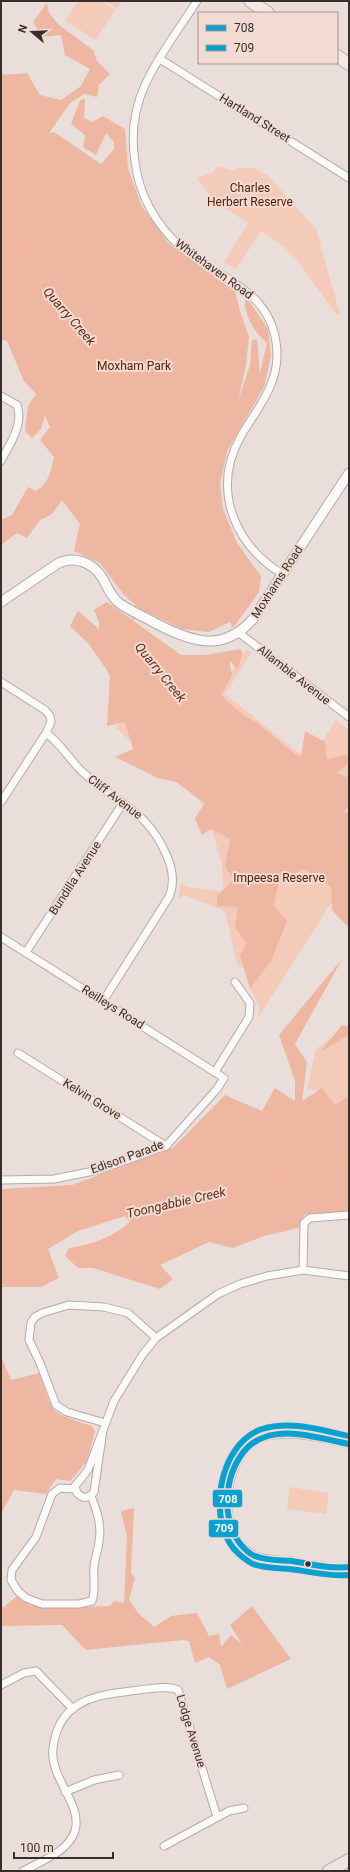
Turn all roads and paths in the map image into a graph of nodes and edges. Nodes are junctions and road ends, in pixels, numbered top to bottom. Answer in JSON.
{"nodes":[{"id":1,"x":197,"y":1,"type":"edge"},
{"id":2,"x":250,"y":1,"type":"edge"},
{"id":3,"x":266,"y":12,"type":"edge"},
{"id":4,"x":338,"y":57,"type":"edge"},
{"id":5,"x":160,"y":59,"type":"junction"},
{"id":6,"x":349,"y":64,"type":"edge"},
{"id":7,"x":349,"y":178,"type":"edge"},
{"id":8,"x":1,"y":396,"type":"edge"},
{"id":9,"x":1,"y":462,"type":"edge"},
{"id":10,"x":348,"y":475,"type":"edge"},
{"id":11,"x":282,"y":574,"type":"junction"},
{"id":12,"x":1,"y":602,"type":"edge"},
{"id":13,"x":238,"y":632,"type":"junction"},
{"id":14,"x":1,"y":682,"type":"edge"},
{"id":15,"x":349,"y":717,"type":"edge"},
{"id":16,"x":46,"y":733,"type":"junction"},
{"id":17,"x":1,"y":802,"type":"edge"},
{"id":18,"x":123,"y":803,"type":"junction"},
{"id":19,"x":1,"y":937,"type":"edge"},
{"id":20,"x":26,"y":952,"type":"junction"},
{"id":21,"x":235,"y":982,"type":"dead end"},
{"id":22,"x":103,"y":1001,"type":"junction"},
{"id":23,"x":18,"y":1053,"type":"dead end"},
{"id":24,"x":215,"y":1072,"type":"junction"},
{"id":25,"x":224,"y":1078,"type":"joint"},
{"id":26,"x":166,"y":1146,"type":"junction"},
{"id":27,"x":1,"y":1180,"type":"edge"},
{"id":28,"x":349,"y":1215,"type":"edge"},
{"id":29,"x":303,"y":1270,"type":"junction"},
{"id":30,"x":349,"y":1276,"type":"edge"},
{"id":31,"x":156,"y":1338,"type":"junction"},
{"id":32,"x":104,"y":1427,"type":"junction"},
{"id":33,"x":349,"y":1444,"type":"edge"},
{"id":34,"x":75,"y":1489,"type":"junction"},
{"id":35,"x":91,"y":1496,"type":"junction"},
{"id":36,"x":348,"y":1568,"type":"edge"},
{"id":37,"x":1,"y":1685,"type":"edge"},
{"id":38,"x":73,"y":1709,"type":"junction"},
{"id":39,"x":119,"y":1775,"type":"dead end"},
{"id":40,"x":65,"y":1792,"type":"junction"},
{"id":41,"x":244,"y":1808,"type":"dead end"},
{"id":42,"x":217,"y":1817,"type":"junction"},
{"id":43,"x":164,"y":1846,"type":"dead end"},
{"id":44,"x":349,"y":1860,"type":"edge"},
{"id":45,"x":23,"y":1871,"type":"edge"},
{"id":46,"x":329,"y":1871,"type":"edge"}],
"edges":[{"from":1,"to":5,"type":"street","name":"Whitehaven Road"},
{"from":2,"to":3,"type":"main road"},
{"from":4,"to":6,"type":"main road"},
{"from":5,"to":7,"type":"street","name":"Hartland Street"},
{"from":5,"to":11,"type":"street","name":"Whitehaven Road"},
{"from":8,"to":9,"type":"street"},
{"from":10,"to":11,"type":"street","name":"Moxhams Road"},
{"from":11,"to":13,"type":"street","name":"Moxhams Road"},
{"from":12,"to":13,"type":"street","name":"Moxhams Road"},
{"from":13,"to":15,"type":"street","name":"Allambie Avenue"},
{"from":14,"to":16,"type":"street"},
{"from":16,"to":17,"type":"street"},
{"from":16,"to":18,"type":"street","name":"Cliff Avenue"},
{"from":18,"to":20,"type":"street","name":"Bundilla Avenue"},
{"from":18,"to":22,"type":"street","name":"Cliff Avenue"},
{"from":19,"to":20,"type":"street","name":"Reilleys Road"},
{"from":20,"to":22,"type":"street","name":"Reilleys Road"},
{"from":21,"to":24,"type":"street"},
{"from":22,"to":24,"type":"street","name":"Reilleys Road"},
{"from":23,"to":26,"type":"street","name":"Kelvin Grove"},
{"from":24,"to":25,"type":"street","name":"Reilleys Road"},
{"from":25,"to":26,"type":"street","name":"Edison Parade"},
{"from":26,"to":27,"type":"street","name":"Edison Parade"},
{"from":28,"to":29,"type":"street"},
{"from":29,"to":30,"type":"street"},
{"from":29,"to":31,"type":"street"},
{"from":31,"to":32,"type":"street"},
{"from":31,"to":32,"type":"street"},
{"from":32,"to":34,"type":"street"},
{"from":32,"to":35,"type":"street"},
{"from":33,"to":36,"type":"street"},
{"from":34,"to":35,"type":"street"},
{"from":34,"to":35,"type":"street"},
{"from":37,"to":38,"type":"street"},
{"from":38,"to":40,"type":"street","name":"Lodge Avenue"},
{"from":38,"to":42,"type":"street","name":"Lodge Avenue"},
{"from":39,"to":40,"type":"street"},
{"from":40,"to":45,"type":"street","name":"Lodge Avenue"},
{"from":41,"to":42,"type":"street"},
{"from":42,"to":43,"type":"street"},
{"from":44,"to":46,"type":"highway"}]}
